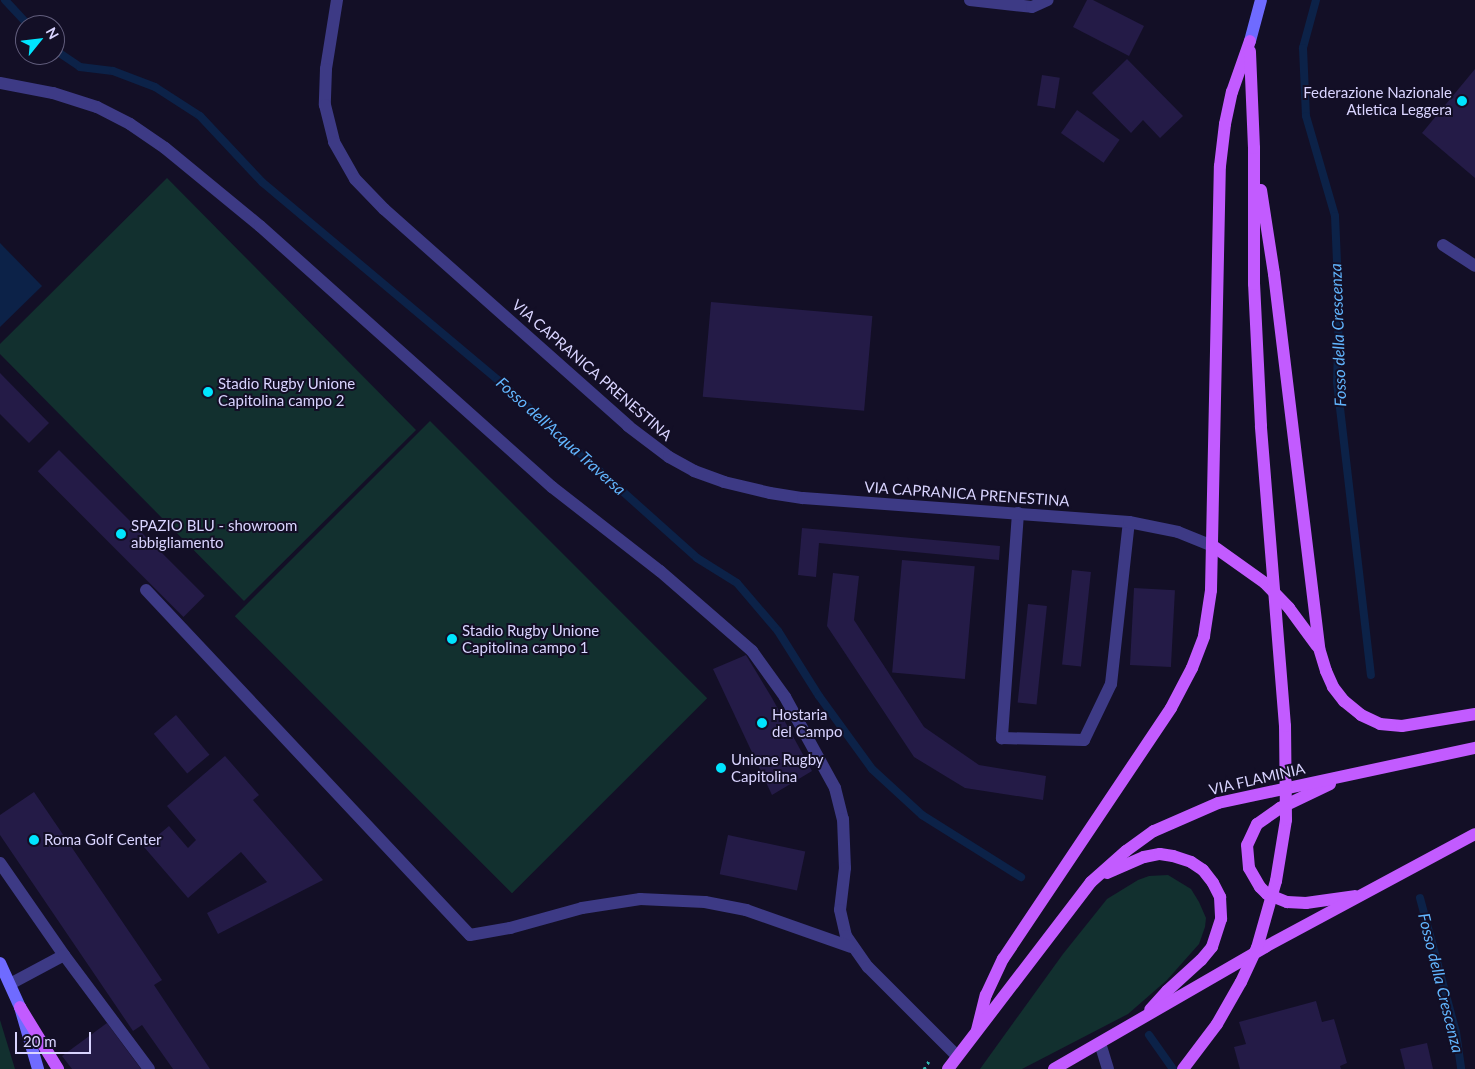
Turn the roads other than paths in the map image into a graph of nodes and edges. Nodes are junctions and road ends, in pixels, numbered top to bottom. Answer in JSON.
{"nodes":[{"id":1,"x":337,"y":0,"type":"edge"},
{"id":2,"x":970,"y":0,"type":"edge"},
{"id":3,"x":1048,"y":0,"type":"edge"},
{"id":4,"x":1261,"y":0,"type":"edge"},
{"id":5,"x":1250,"y":42,"type":"junction"},
{"id":6,"x":0,"y":83,"type":"edge"},
{"id":7,"x":1254,"y":148,"type":"junction"},
{"id":8,"x":1443,"y":245,"type":"dead end"},
{"id":9,"x":1475,"y":266,"type":"edge"},
{"id":10,"x":1018,"y":513,"type":"junction"},
{"id":11,"x":1129,"y":522,"type":"junction"},
{"id":12,"x":1213,"y":546,"type":"junction"},
{"id":13,"x":146,"y":590,"type":"dead end"},
{"id":14,"x":1319,"y":648,"type":"junction"},
{"id":15,"x":1475,"y":714,"type":"edge"},
{"id":16,"x":1475,"y":748,"type":"edge"},
{"id":17,"x":1346,"y":776,"type":"junction"},
{"id":18,"x":1475,"y":834,"type":"edge"},
{"id":19,"x":0,"y":863,"type":"edge"},
{"id":20,"x":1091,"y":882,"type":"junction"},
{"id":21,"x":1364,"y":896,"type":"junction"},
{"id":22,"x":852,"y":947,"type":"junction"},
{"id":23,"x":64,"y":955,"type":"junction"},
{"id":24,"x":0,"y":963,"type":"edge"},
{"id":25,"x":10,"y":984,"type":"junction"},
{"id":26,"x":20,"y":1007,"type":"junction"},
{"id":27,"x":1143,"y":1017,"type":"junction"},
{"id":28,"x":977,"y":1030,"type":"junction"},
{"id":29,"x":1100,"y":1043,"type":"junction"},
{"id":30,"x":957,"y":1056,"type":"junction"},
{"id":31,"x":38,"y":1069,"type":"edge"},
{"id":32,"x":58,"y":1069,"type":"edge"},
{"id":33,"x":149,"y":1069,"type":"edge"},
{"id":34,"x":948,"y":1069,"type":"edge"},
{"id":35,"x":1054,"y":1069,"type":"edge"},
{"id":36,"x":1108,"y":1069,"type":"edge"},
{"id":37,"x":1182,"y":1069,"type":"edge"}],
"edges":[{"from":1,"to":10,"type":"street","name":"VIA CAPRANICA PRENESTINA"},
{"from":2,"to":3,"type":"street"},
{"from":4,"to":5,"type":"street"},
{"from":5,"to":7,"type":"main road"},
{"from":5,"to":12,"type":"main road"},
{"from":6,"to":22,"type":"street"},
{"from":7,"to":14,"type":"main road"},
{"from":7,"to":37,"type":"main road"},
{"from":8,"to":9,"type":"street"},
{"from":10,"to":11,"type":"street","name":"VIA CAPRANICA PRENESTINA"},
{"from":10,"to":11,"type":"street"},
{"from":11,"to":12,"type":"street","name":"VIA CAPRANICA PRENESTINA"},
{"from":12,"to":14,"type":"main road"},
{"from":12,"to":28,"type":"main road"},
{"from":13,"to":22,"type":"street"},
{"from":14,"to":15,"type":"main road"},
{"from":16,"to":17,"type":"main road","name":"VIA FLAMINIA"},
{"from":17,"to":20,"type":"main road","name":"VIA FLAMINIA"},
{"from":17,"to":21,"type":"main road"},
{"from":18,"to":21,"type":"main road"},
{"from":19,"to":23,"type":"street"},
{"from":20,"to":27,"type":"main road"},
{"from":20,"to":28,"type":"main road","name":"VIA FLAMINIA"},
{"from":21,"to":27,"type":"main road"},
{"from":22,"to":30,"type":"street"},
{"from":23,"to":25,"type":"street"},
{"from":23,"to":33,"type":"street"},
{"from":24,"to":25,"type":"street"},
{"from":25,"to":26,"type":"street"},
{"from":26,"to":31,"type":"street"},
{"from":26,"to":32,"type":"main road"},
{"from":27,"to":29,"type":"main road"},
{"from":28,"to":30,"type":"main road","name":"VIA FLAMINIA"},
{"from":29,"to":35,"type":"main road"},
{"from":29,"to":36,"type":"street"},
{"from":30,"to":34,"type":"main road","name":"VIA FLAMINIA"}]}
